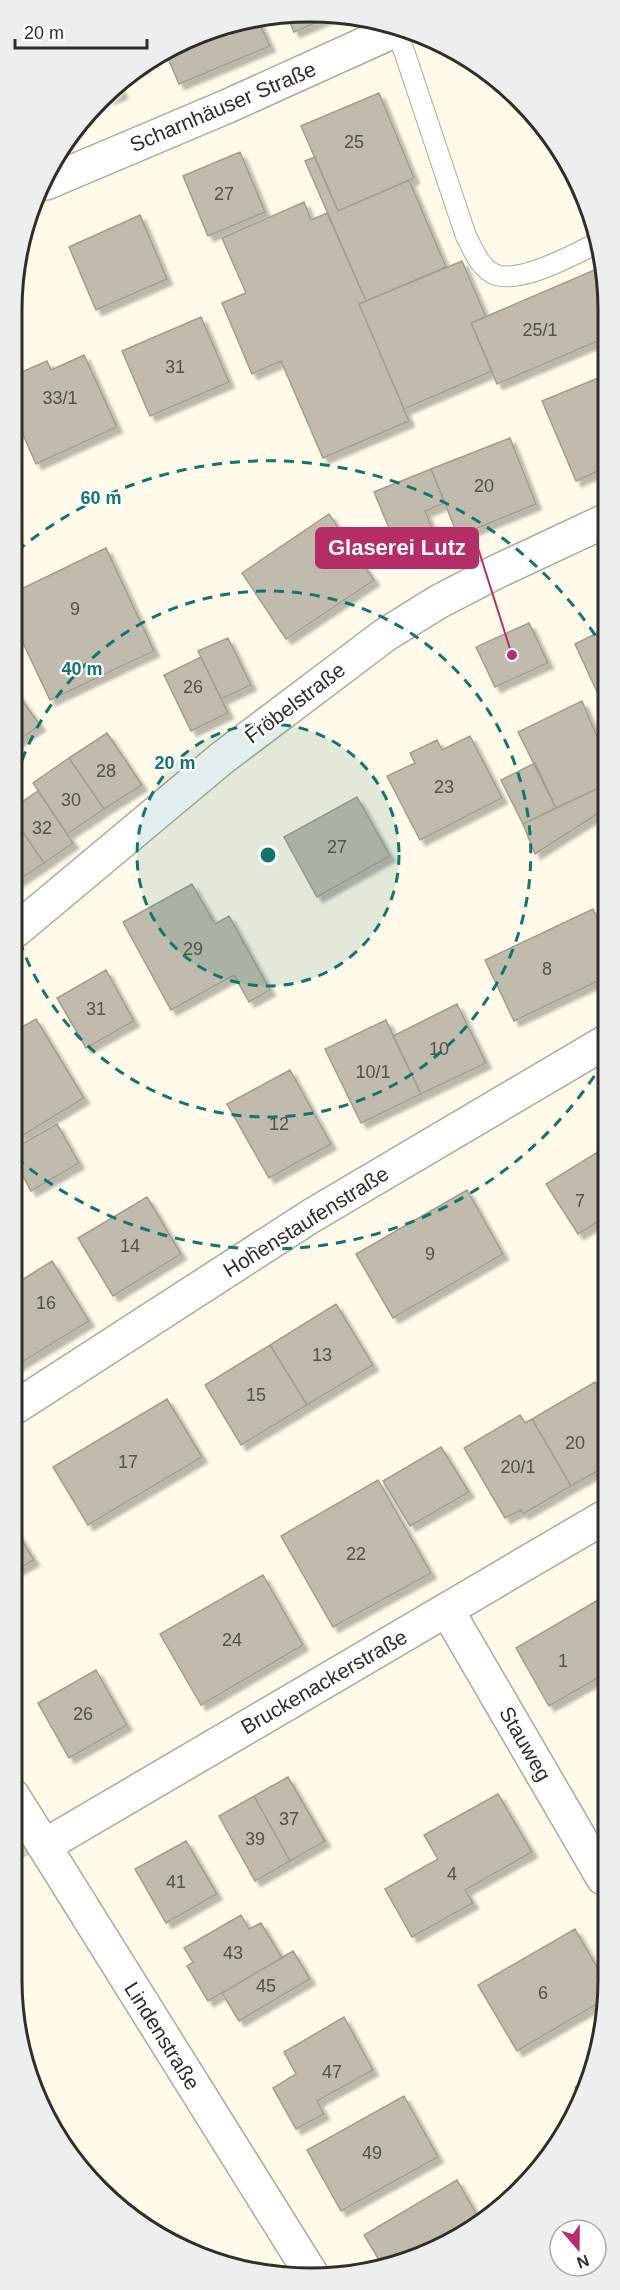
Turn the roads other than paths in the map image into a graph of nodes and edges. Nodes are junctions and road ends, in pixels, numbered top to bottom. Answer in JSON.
{"nodes":[{"id":1,"x":389,"y":34,"type":"edge"},
{"id":2,"x":400,"y":37,"type":"edge"},
{"id":3,"x":54,"y":180,"type":"edge"},
{"id":4,"x":590,"y":246,"type":"edge"},
{"id":5,"x":598,"y":524,"type":"edge"},
{"id":6,"x":22,"y":925,"type":"edge"},
{"id":7,"x":598,"y":1047,"type":"edge"},
{"id":8,"x":22,"y":1403,"type":"edge"},
{"id":9,"x":598,"y":1521,"type":"edge"},
{"id":10,"x":447,"y":1610,"type":"junction"},
{"id":11,"x":22,"y":1811,"type":"edge"},
{"id":12,"x":44,"y":1846,"type":"junction"},
{"id":13,"x":598,"y":1869,"type":"edge"},
{"id":14,"x":308,"y":2268,"type":"edge"}],
"edges":[{"from":1,"to":3,"type":"street","name":"Scharnhäuser Straße"},
{"from":2,"to":4,"type":"lane"},
{"from":5,"to":6,"type":"street","name":"Fröbelstraße"},
{"from":7,"to":8,"type":"street","name":"Hohenstaufenstraße"},
{"from":9,"to":10,"type":"street","name":"Bruckenackerstraße"},
{"from":10,"to":12,"type":"street","name":"Bruckenackerstraße"},
{"from":10,"to":13,"type":"street","name":"Stauweg"},
{"from":11,"to":12,"type":"street","name":"Lindenstraße"},
{"from":12,"to":14,"type":"street","name":"Lindenstraße"}]}
